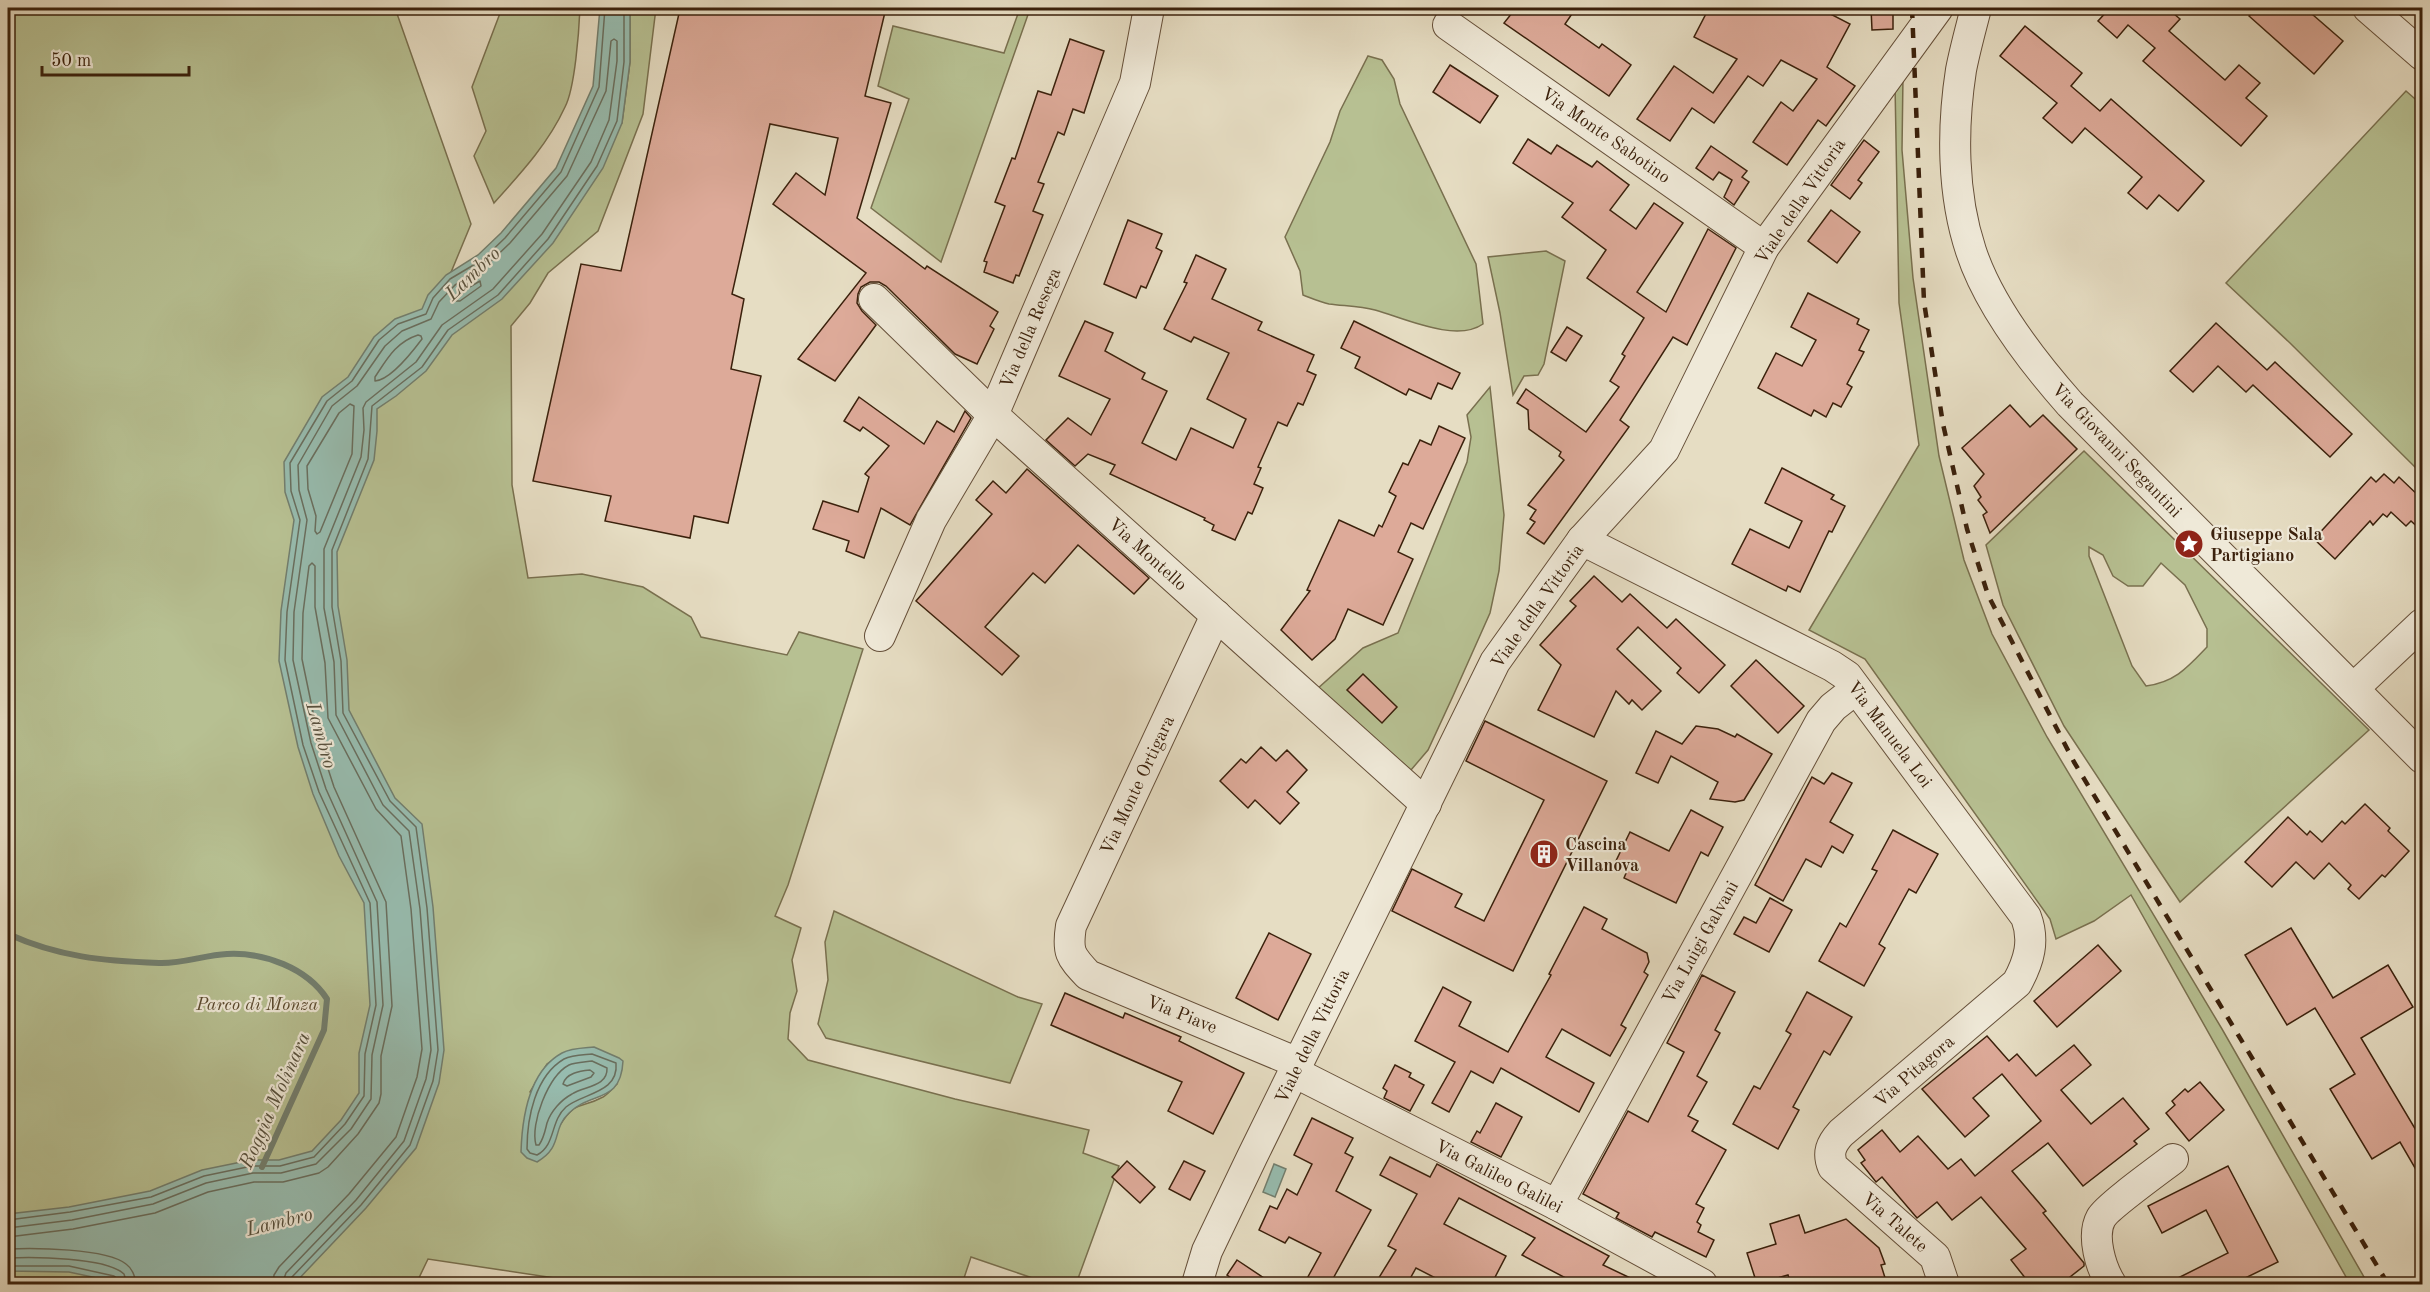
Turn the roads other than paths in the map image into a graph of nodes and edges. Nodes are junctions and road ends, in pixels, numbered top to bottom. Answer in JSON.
{"nodes":[{"id":1,"x":1149,"y":8,"type":"edge"},
{"id":2,"x":1938,"y":8,"type":"edge"},
{"id":3,"x":1954,"y":8,"type":"edge"},
{"id":4,"x":1976,"y":8,"type":"edge"},
{"id":5,"x":2368,"y":8,"type":"edge"},
{"id":6,"x":1448,"y":24,"type":"dead end"},
{"id":7,"x":2421,"y":50,"type":"edge"},
{"id":8,"x":1962,"y":68,"type":"junction"},
{"id":9,"x":1764,"y":247,"type":"junction"},
{"id":10,"x":874,"y":299,"type":"dead end"},
{"id":11,"x":993,"y":415,"type":"junction"},
{"id":12,"x":1582,"y":540,"type":"junction"},
{"id":13,"x":1216,"y":615,"type":"junction"},
{"id":14,"x":2422,"y":624,"type":"edge"},
{"id":15,"x":880,"y":636,"type":"dead end"},
{"id":16,"x":2354,"y":688,"type":"junction"},
{"id":17,"x":1856,"y":689,"type":"junction"},
{"id":18,"x":2422,"y":758,"type":"edge"},
{"id":19,"x":1426,"y":804,"type":"junction"},
{"id":20,"x":1071,"y":958,"type":"joint"},
{"id":21,"x":2017,"y":983,"type":"joint"},
{"id":22,"x":1296,"y":1067,"type":"junction"},
{"id":23,"x":2173,"y":1159,"type":"dead end"},
{"id":24,"x":1833,"y":1167,"type":"joint"},
{"id":25,"x":1557,"y":1205,"type":"junction"},
{"id":26,"x":1197,"y":1284,"type":"edge"},
{"id":27,"x":1702,"y":1284,"type":"edge"},
{"id":28,"x":1944,"y":1284,"type":"edge"},
{"id":29,"x":2111,"y":1284,"type":"edge"}],
"edges":[{"from":1,"to":11,"type":"street","name":"Via della Resega"},
{"from":2,"to":9,"type":"street","name":"Viale della Vittoria"},
{"from":3,"to":8,"type":"street","name":"Via Giovanni Segantini"},
{"from":4,"to":8,"type":"street","name":"Via Giovanni Segantini"},
{"from":5,"to":7,"type":"street"},
{"from":6,"to":9,"type":"street","name":"Via Monte Sabotino"},
{"from":8,"to":16,"type":"street","name":"Via Giovanni Segantini"},
{"from":9,"to":12,"type":"street","name":"Viale della Vittoria"},
{"from":10,"to":11,"type":"street","name":"Via Montello"},
{"from":11,"to":13,"type":"street","name":"Via Montello"},
{"from":11,"to":15,"type":"street","name":"Via della Resega"},
{"from":12,"to":17,"type":"street","name":"Via Manuela Loi"},
{"from":12,"to":19,"type":"street","name":"Viale della Vittoria"},
{"from":13,"to":19,"type":"street","name":"Via Montello"},
{"from":13,"to":20,"type":"street","name":"Via Monte Ortigara"},
{"from":14,"to":16,"type":"street"},
{"from":16,"to":18,"type":"street","name":"Via Giovanni Segantini"},
{"from":17,"to":21,"type":"street","name":"Via Manuela Loi"},
{"from":17,"to":25,"type":"street","name":"Via Luigi Galvani"},
{"from":19,"to":22,"type":"street","name":"Viale della Vittoria"},
{"from":20,"to":22,"type":"street","name":"Via Piave"},
{"from":21,"to":24,"type":"street","name":"Via Pitagora"},
{"from":22,"to":25,"type":"street","name":"Via Galileo Galilei"},
{"from":22,"to":26,"type":"street","name":"Viale della Vittoria"},
{"from":23,"to":29,"type":"street"},
{"from":24,"to":28,"type":"street","name":"Via Talete"},
{"from":25,"to":27,"type":"street","name":"Via Galileo Galilei"}]}
